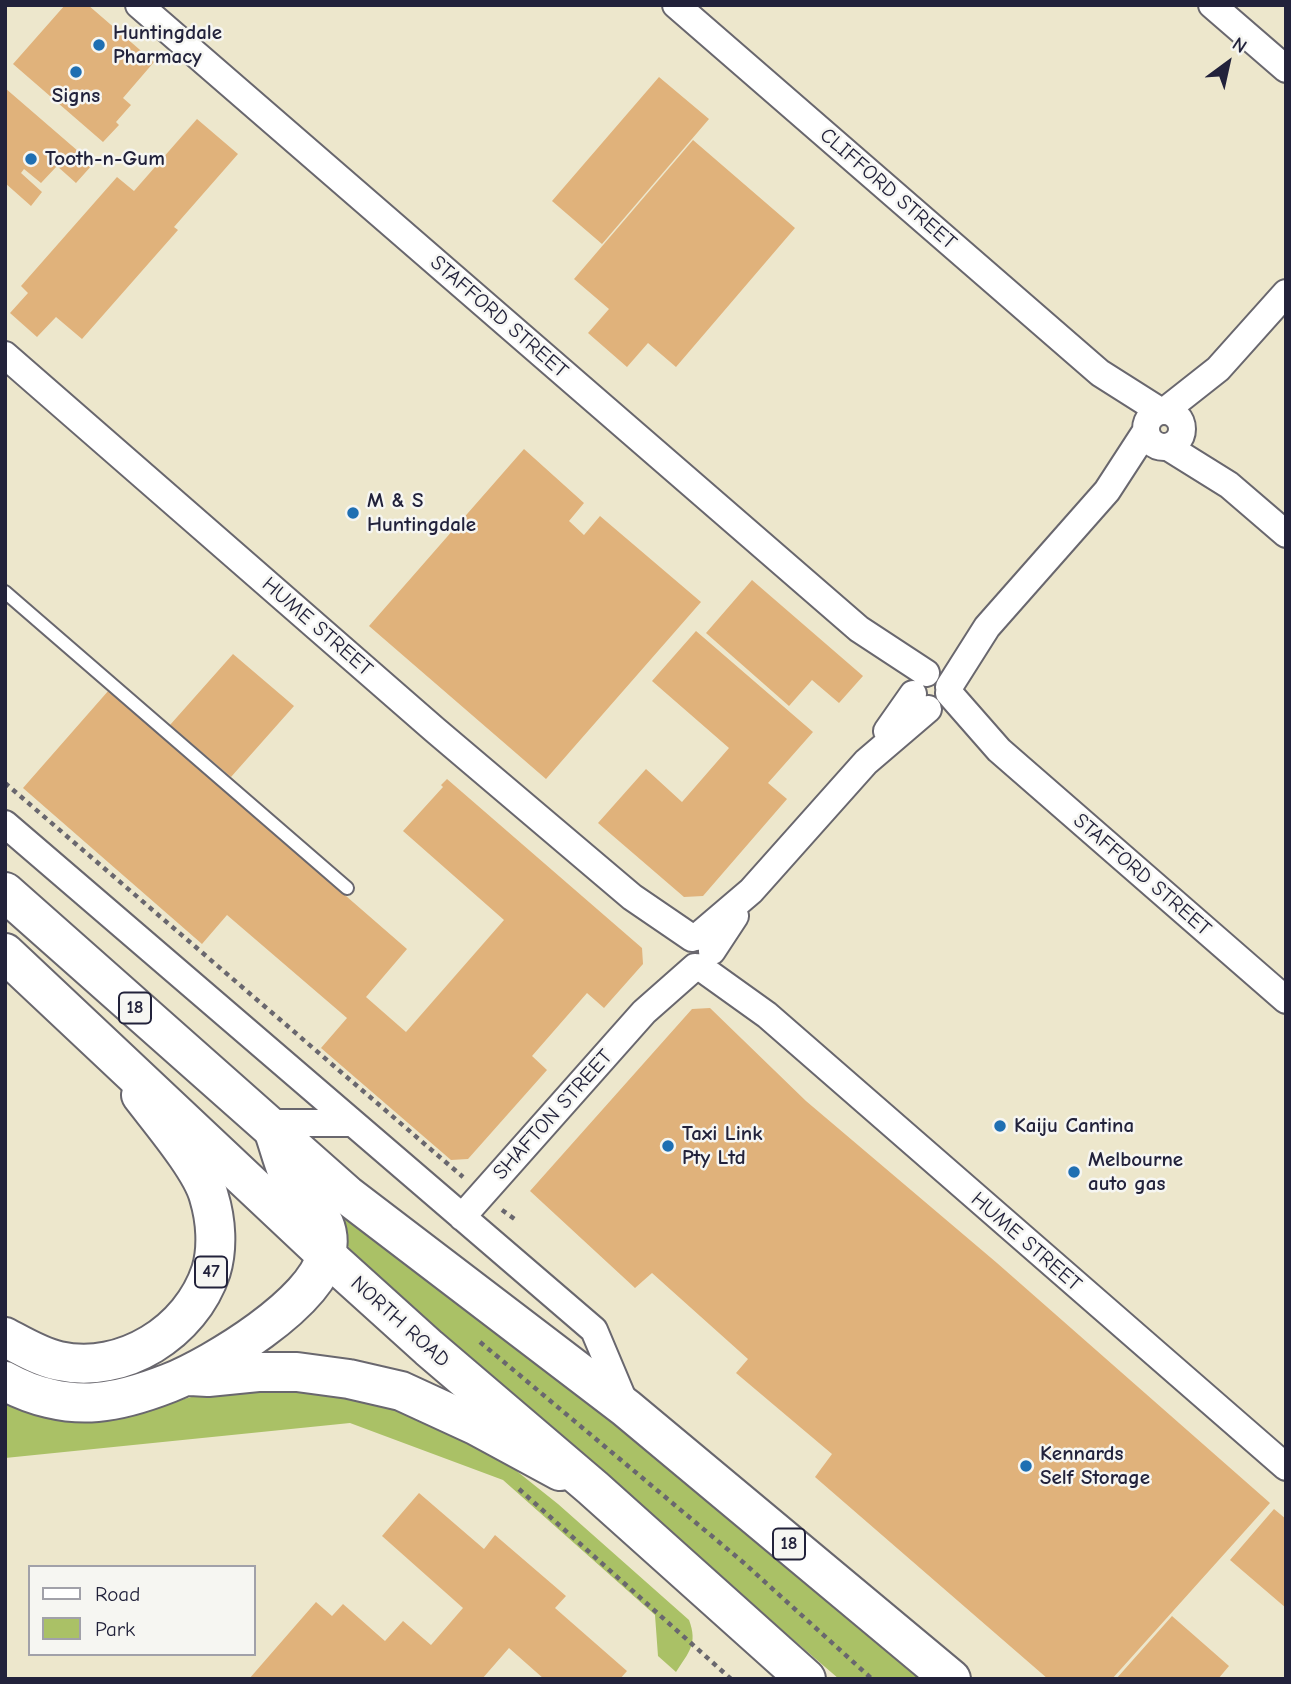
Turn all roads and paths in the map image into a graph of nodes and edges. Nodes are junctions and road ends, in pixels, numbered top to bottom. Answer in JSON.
{"nodes":[{"id":1,"x":139,"y":5,"type":"edge"},
{"id":2,"x":676,"y":5,"type":"edge"},
{"id":3,"x":1212,"y":5,"type":"edge"},
{"id":4,"x":1286,"y":69,"type":"edge"},
{"id":5,"x":1286,"y":293,"type":"edge"},
{"id":6,"x":5,"y":355,"type":"edge"},
{"id":7,"x":1164,"y":429,"type":"junction"},
{"id":8,"x":1286,"y":534,"type":"edge"},
{"id":9,"x":5,"y":592,"type":"edge"},
{"id":10,"x":930,"y":691,"type":"junction"},
{"id":11,"x":5,"y":783,"type":"edge"},
{"id":12,"x":5,"y":824,"type":"edge"},
{"id":13,"x":347,"y":888,"type":"dead end"},
{"id":14,"x":5,"y":892,"type":"edge"},
{"id":15,"x":5,"y":953,"type":"edge"},
{"id":16,"x":697,"y":953,"type":"junction"},
{"id":17,"x":1286,"y":1000,"type":"edge"},
{"id":18,"x":111,"y":1053,"type":"junction"},
{"id":19,"x":352,"y":1123,"type":"junction"},
{"id":20,"x":270,"y":1128,"type":"junction"},
{"id":21,"x":482,"y":1194,"type":"junction"},
{"id":22,"x":461,"y":1217,"type":"junction"},
{"id":23,"x":516,"y":1220,"type":"dead end"},
{"id":24,"x":326,"y":1255,"type":"junction"},
{"id":25,"x":471,"y":1335,"type":"dead end"},
{"id":26,"x":5,"y":1337,"type":"edge"},
{"id":27,"x":187,"y":1375,"type":"junction"},
{"id":28,"x":5,"y":1381,"type":"edge"},
{"id":29,"x":626,"y":1408,"type":"junction"},
{"id":30,"x":1286,"y":1467,"type":"edge"},
{"id":31,"x":514,"y":1486,"type":"dead end"},
{"id":32,"x":593,"y":1488,"type":"junction"},
{"id":33,"x":731,"y":1679,"type":"edge"},
{"id":34,"x":806,"y":1679,"type":"edge"},
{"id":35,"x":872,"y":1679,"type":"edge"},
{"id":36,"x":951,"y":1679,"type":"edge"}],
"edges":[{"from":1,"to":10,"type":"street","name":"STAFFORD STREET"},
{"from":2,"to":7,"type":"street","name":"CLIFFORD STREET"},
{"from":3,"to":4,"type":"street"},
{"from":5,"to":7,"type":"street","name":"SHAFTON STREET"},
{"from":6,"to":16,"type":"street","name":"HUME STREET"},
{"from":7,"to":8,"type":"street","name":"CLIFFORD STREET"},
{"from":7,"to":10,"type":"street","name":"SHAFTON STREET"},
{"from":9,"to":13,"type":"lane"},
{"from":10,"to":16,"type":"street","name":"SHAFTON STREET"},
{"from":10,"to":17,"type":"street","name":"STAFFORD STREET"},
{"from":11,"to":21,"type":"path"},
{"from":12,"to":19,"type":"street"},
{"from":14,"to":20,"type":"main road","number":"18"},
{"from":15,"to":18,"type":"main road","name":"NORTH ROAD","number":"18"},
{"from":16,"to":21,"type":"street","name":"SHAFTON STREET"},
{"from":16,"to":30,"type":"street","name":"HUME STREET"},
{"from":18,"to":24,"type":"main road","name":"NORTH ROAD","number":"18"},
{"from":18,"to":26,"type":"main road","number":"47"},
{"from":19,"to":20,"type":"street"},
{"from":19,"to":22,"type":"street"},
{"from":20,"to":24,"type":"main road"},
{"from":20,"to":29,"type":"main road","number":"18"},
{"from":21,"to":22,"type":"street","name":"SHAFTON STREET"},
{"from":21,"to":23,"type":"path"},
{"from":22,"to":29,"type":"street"},
{"from":24,"to":27,"type":"main road"},
{"from":24,"to":32,"type":"main road","name":"NORTH ROAD","number":"18"},
{"from":25,"to":35,"type":"path"},
{"from":27,"to":28,"type":"main road"},
{"from":27,"to":32,"type":"main road"},
{"from":29,"to":36,"type":"main road","number":"18"},
{"from":31,"to":33,"type":"path"},
{"from":32,"to":34,"type":"main road","name":"NORTH ROAD","number":"18"}]}
